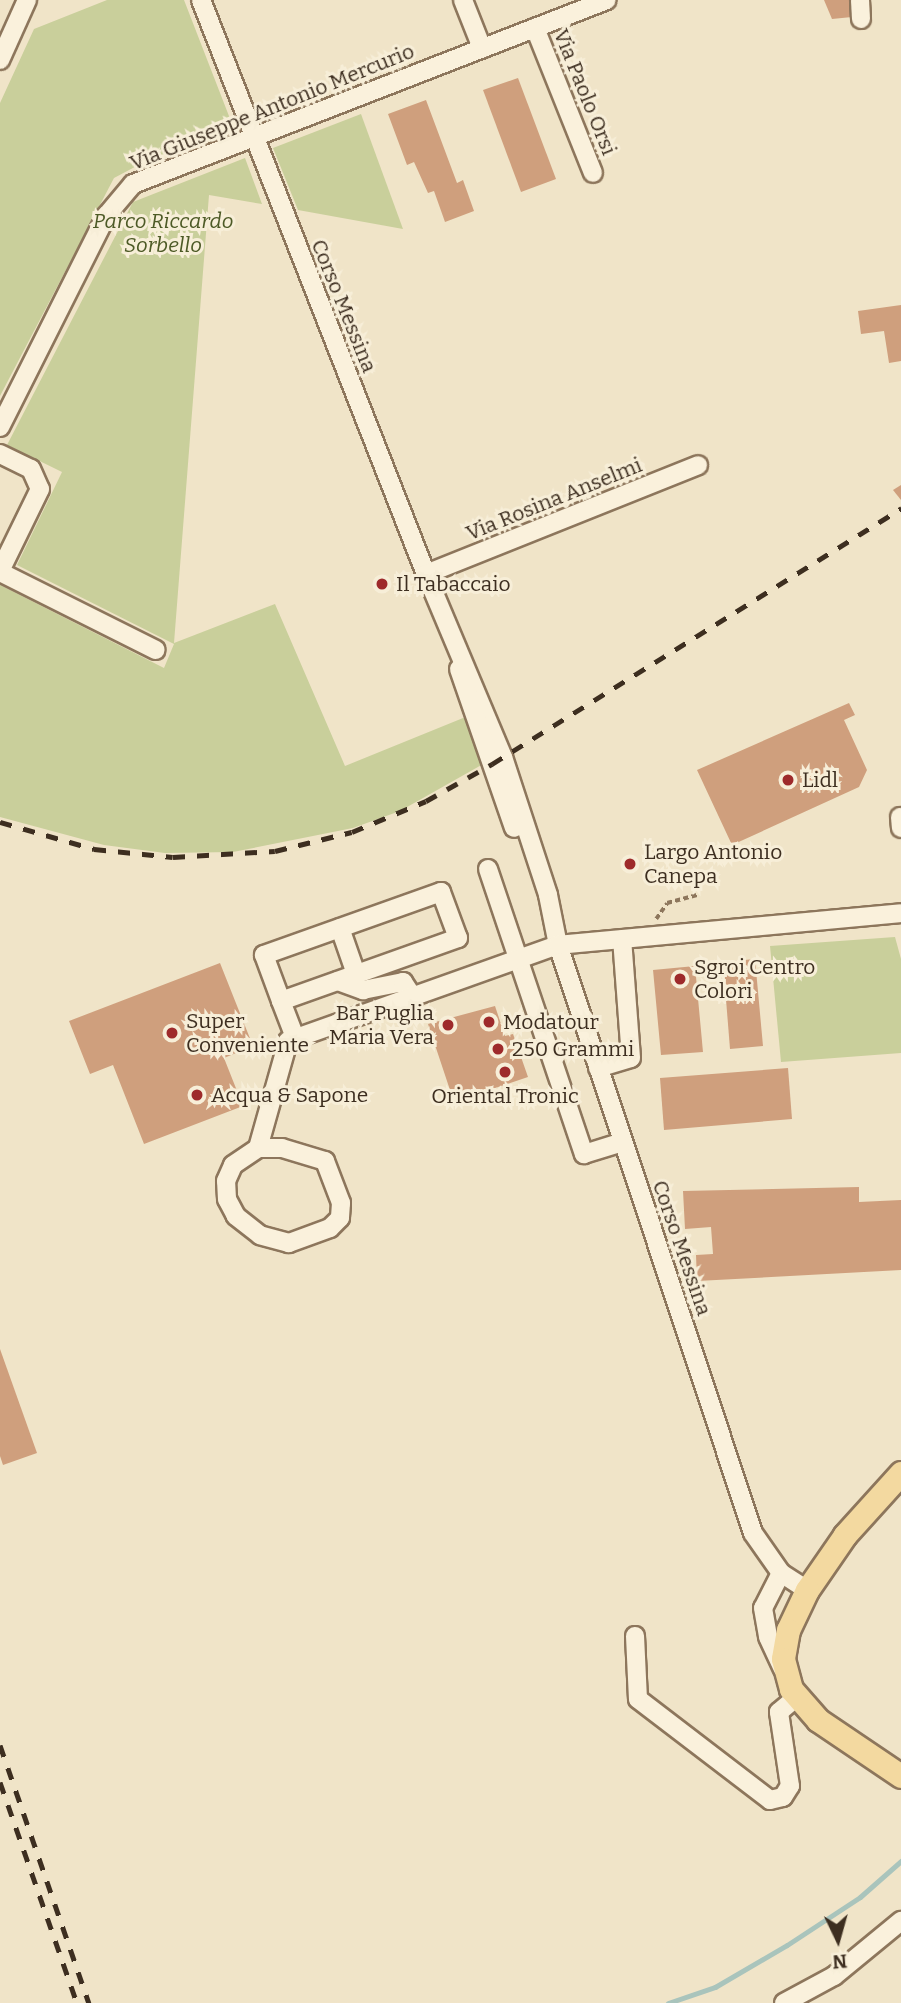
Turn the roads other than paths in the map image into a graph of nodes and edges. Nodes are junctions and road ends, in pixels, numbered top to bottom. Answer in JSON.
{"nodes":[{"id":1,"x":27,"y":0,"type":"edge"},
{"id":2,"x":201,"y":0,"type":"edge"},
{"id":3,"x":463,"y":0,"type":"edge"},
{"id":4,"x":607,"y":0,"type":"edge"},
{"id":5,"x":860,"y":0,"type":"edge"},
{"id":6,"x":861,"y":19,"type":"dead end"},
{"id":7,"x":535,"y":28,"type":"junction"},
{"id":8,"x":482,"y":48,"type":"junction"},
{"id":9,"x":0,"y":60,"type":"edge"},
{"id":10,"x":253,"y":138,"type":"junction"},
{"id":11,"x":593,"y":173,"type":"dead end"},
{"id":12,"x":0,"y":427,"type":"edge"},
{"id":13,"x":0,"y":454,"type":"edge"},
{"id":14,"x":698,"y":465,"type":"dead end"},
{"id":15,"x":0,"y":571,"type":"edge"},
{"id":16,"x":426,"y":574,"type":"junction"},
{"id":17,"x":156,"y":650,"type":"dead end"},
{"id":18,"x":488,"y":869,"type":"dead end"},
{"id":19,"x":901,"y":913,"type":"edge"},
{"id":20,"x":340,"y":928,"type":"junction"},
{"id":21,"x":557,"y":938,"type":"junction"},
{"id":22,"x":622,"y":939,"type":"junction"},
{"id":23,"x":519,"y":961,"type":"junction"},
{"id":24,"x":356,"y":974,"type":"junction"},
{"id":25,"x":338,"y":981,"type":"junction"},
{"id":26,"x":414,"y":999,"type":"junction"},
{"id":27,"x":281,"y":1001,"type":"junction"},
{"id":28,"x":295,"y":1038,"type":"junction"},
{"id":29,"x":598,"y":1069,"type":"junction"},
{"id":30,"x":622,"y":1142,"type":"junction"},
{"id":31,"x":258,"y":1148,"type":"junction"},
{"id":32,"x":901,"y":1473,"type":"edge"},
{"id":33,"x":781,"y":1573,"type":"junction"},
{"id":34,"x":807,"y":1590,"type":"junction"},
{"id":35,"x":635,"y":1636,"type":"dead end"},
{"id":36,"x":785,"y":1672,"type":"junction"},
{"id":37,"x":797,"y":1697,"type":"junction"},
{"id":38,"x":900,"y":1775,"type":"edge"},
{"id":39,"x":901,"y":1921,"type":"edge"},
{"id":40,"x":784,"y":2003,"type":"edge"}],
"edges":[{"from":1,"to":9,"type":"street"},
{"from":2,"to":10,"type":"street","name":"Corso Messina"},
{"from":3,"to":8,"type":"street"},
{"from":4,"to":7,"type":"street","name":"Via Giuseppe Antonio Mercurio"},
{"from":5,"to":6,"type":"street"},
{"from":7,"to":8,"type":"street","name":"Via Giuseppe Antonio Mercurio"},
{"from":7,"to":11,"type":"street","name":"Via Paolo Orsi"},
{"from":8,"to":10,"type":"street","name":"Via Giuseppe Antonio Mercurio"},
{"from":10,"to":12,"type":"street","name":"Via Giuseppe Antonio Mercurio"},
{"from":10,"to":16,"type":"street","name":"Corso Messina"},
{"from":13,"to":15,"type":"street"},
{"from":14,"to":16,"type":"street","name":"Via Rosina Anselmi"},
{"from":15,"to":17,"type":"street"},
{"from":16,"to":21,"type":"street","name":"Corso Messina"},
{"from":18,"to":23,"type":"street"},
{"from":19,"to":22,"type":"street"},
{"from":20,"to":24,"type":"street"},
{"from":20,"to":24,"type":"street"},
{"from":20,"to":27,"type":"street"},
{"from":21,"to":22,"type":"street"},
{"from":21,"to":23,"type":"street"},
{"from":21,"to":29,"type":"street","name":"Corso Messina"},
{"from":22,"to":29,"type":"street"},
{"from":23,"to":26,"type":"street"},
{"from":23,"to":30,"type":"street"},
{"from":24,"to":25,"type":"street"},
{"from":25,"to":26,"type":"street"},
{"from":25,"to":27,"type":"street"},
{"from":26,"to":28,"type":"street"},
{"from":27,"to":28,"type":"street"},
{"from":28,"to":31,"type":"street"},
{"from":29,"to":30,"type":"street","name":"Corso Messina"},
{"from":30,"to":33,"type":"street","name":"Corso Messina"},
{"from":31,"to":31,"type":"street"},
{"from":32,"to":34,"type":"main road"},
{"from":33,"to":34,"type":"street"},
{"from":33,"to":36,"type":"street"},
{"from":34,"to":36,"type":"main road"},
{"from":35,"to":37,"type":"street"},
{"from":36,"to":37,"type":"main road"},
{"from":37,"to":38,"type":"main road"},
{"from":39,"to":40,"type":"street"}]}
